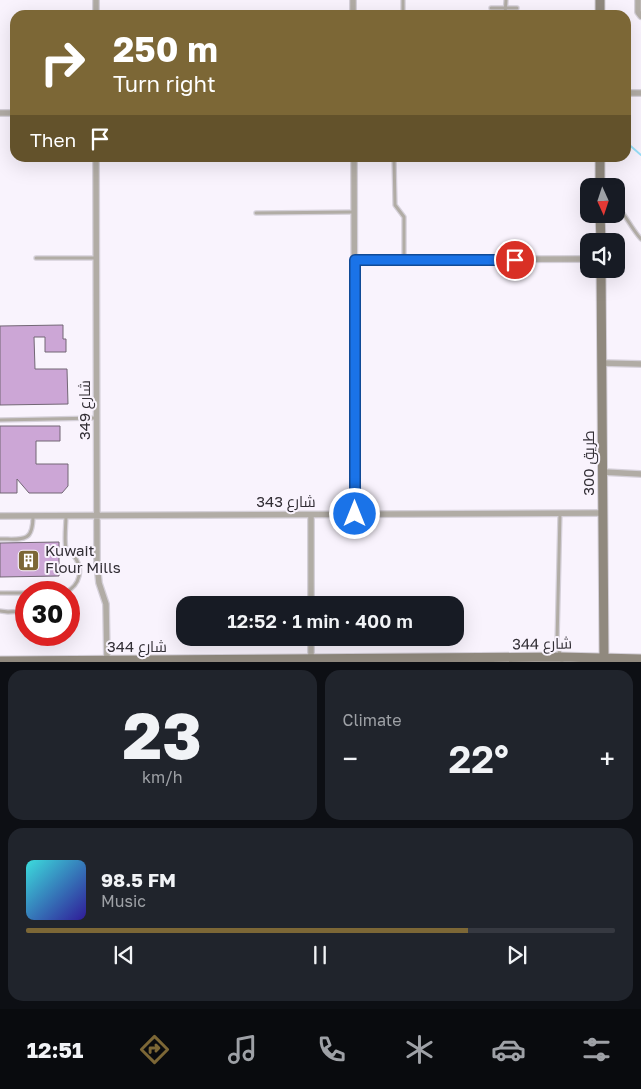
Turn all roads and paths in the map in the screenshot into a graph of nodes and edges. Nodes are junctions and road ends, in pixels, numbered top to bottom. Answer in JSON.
{"nodes":[{"id":1,"x":506,"y":0,"type":"edge"},
{"id":2,"x":638,"y":0,"type":"edge"},
{"id":3,"x":490,"y":8,"type":"dead end"},
{"id":4,"x":506,"y":8,"type":"junction"},
{"id":5,"x":517,"y":8,"type":"dead end"},
{"id":6,"x":641,"y":16,"type":"edge"},
{"id":7,"x":96,"y":162,"type":"edge"},
{"id":8,"x":354,"y":162,"type":"edge"},
{"id":9,"x":394,"y":162,"type":"edge"},
{"id":10,"x":600,"y":162,"type":"edge"},
{"id":11,"x":600,"y":178,"type":"edge"},
{"id":12,"x":354,"y":212,"type":"junction"},
{"id":13,"x":256,"y":213,"type":"dead end"},
{"id":14,"x":625,"y":216,"type":"edge"},
{"id":15,"x":641,"y":239,"type":"edge"},
{"id":16,"x":36,"y":258,"type":"dead end"},
{"id":17,"x":97,"y":258,"type":"junction"},
{"id":18,"x":580,"y":259,"type":"edge"},
{"id":19,"x":355,"y":260,"type":"junction"},
{"id":20,"x":404,"y":260,"type":"junction"},
{"id":21,"x":601,"y":278,"type":"edge"},
{"id":22,"x":602,"y":363,"type":"junction"},
{"id":23,"x":641,"y":364,"type":"edge"},
{"id":24,"x":98,"y":418,"type":"junction"},
{"id":25,"x":0,"y":420,"type":"edge"},
{"id":26,"x":603,"y":472,"type":"junction"},
{"id":27,"x":641,"y":474,"type":"edge"},
{"id":28,"x":603,"y":513,"type":"junction"},
{"id":29,"x":311,"y":514,"type":"junction"},
{"id":30,"x":355,"y":514,"type":"junction"},
{"id":31,"x":560,"y":514,"type":"junction"},
{"id":32,"x":66,"y":515,"type":"junction"},
{"id":33,"x":97,"y":515,"type":"junction"},
{"id":34,"x":0,"y":516,"type":"edge"},
{"id":35,"x":33,"y":516,"type":"junction"},
{"id":36,"x":0,"y":539,"type":"edge"},
{"id":37,"x":78,"y":581,"type":"edge"},
{"id":38,"x":0,"y":593,"type":"edge"},
{"id":39,"x":15,"y":593,"type":"edge"},
{"id":40,"x":311,"y":596,"type":"edge"},
{"id":41,"x":0,"y":611,"type":"edge"},
{"id":42,"x":15,"y":612,"type":"edge"},
{"id":43,"x":311,"y":646,"type":"edge"},
{"id":44,"x":604,"y":658,"type":"junction"},
{"id":45,"x":561,"y":659,"type":"edge"},
{"id":46,"x":641,"y":659,"type":"edge"},
{"id":47,"x":311,"y":660,"type":"junction"},
{"id":48,"x":330,"y":660,"type":"edge"},
{"id":49,"x":365,"y":660,"type":"edge"},
{"id":50,"x":407,"y":660,"type":"edge"},
{"id":51,"x":449,"y":660,"type":"edge"},
{"id":52,"x":511,"y":660,"type":"edge"},
{"id":53,"x":581,"y":660,"type":"edge"},
{"id":54,"x":0,"y":661,"type":"edge"},
{"id":55,"x":82,"y":661,"type":"edge"},
{"id":56,"x":107,"y":661,"type":"edge"},
{"id":57,"x":256,"y":661,"type":"edge"}],
"edges":[{"from":1,"to":4,"type":"lane"},
{"from":2,"to":6,"type":"street"},
{"from":3,"to":4,"type":"lane"},
{"from":4,"to":5,"type":"lane"},
{"from":7,"to":17,"type":"street","name":"شارع 349"},
{"from":8,"to":12,"type":"street"},
{"from":9,"to":20,"type":"lane"},
{"from":10,"to":11,"type":"main road"},
{"from":12,"to":13,"type":"lane"},
{"from":12,"to":19,"type":"street"},
{"from":14,"to":15,"type":"lane"},
{"from":16,"to":17,"type":"lane"},
{"from":17,"to":24,"type":"street","name":"شارع 349"},
{"from":18,"to":20,"type":"street"},
{"from":19,"to":20,"type":"street"},
{"from":19,"to":30,"type":"street"},
{"from":21,"to":22,"type":"main road","name":"طريق 300"},
{"from":22,"to":23,"type":"street"},
{"from":22,"to":26,"type":"main road","name":"طريق 300"},
{"from":24,"to":25,"type":"lane"},
{"from":24,"to":33,"type":"street","name":"شارع 349"},
{"from":26,"to":27,"type":"street"},
{"from":26,"to":28,"type":"main road","name":"طريق 300"},
{"from":28,"to":31,"type":"street","name":"شارع 343"},
{"from":28,"to":44,"type":"main road","name":"طريق 300"},
{"from":29,"to":30,"type":"street","name":"شارع 343"},
{"from":29,"to":33,"type":"street","name":"شارع 343"},
{"from":29,"to":40,"type":"street"},
{"from":30,"to":31,"type":"street","name":"شارع 343"},
{"from":31,"to":45,"type":"lane"},
{"from":32,"to":33,"type":"street","name":"شارع 343"},
{"from":32,"to":35,"type":"street","name":"شارع 343"},
{"from":32,"to":37,"type":"lane"},
{"from":33,"to":56,"type":"street","name":"شارع 349"},
{"from":34,"to":35,"type":"street","name":"شارع 343"},
{"from":35,"to":36,"type":"lane"},
{"from":38,"to":39,"type":"lane"},
{"from":41,"to":42,"type":"lane"},
{"from":43,"to":47,"type":"street"},
{"from":44,"to":46,"type":"main road","name":"شارع 344"},
{"from":44,"to":53,"type":"main road","name":"شارع 344"},
{"from":45,"to":52,"type":"main road","name":"شارع 344"},
{"from":45,"to":53,"type":"main road","name":"شارع 344"},
{"from":47,"to":48,"type":"main road","name":"شارع 344"},
{"from":47,"to":57,"type":"main road","name":"شارع 344"},
{"from":48,"to":49,"type":"main road","name":"شارع 344"},
{"from":49,"to":50,"type":"main road","name":"شارع 344"},
{"from":50,"to":51,"type":"main road","name":"شارع 344"},
{"from":51,"to":52,"type":"main road","name":"شارع 344"},
{"from":54,"to":55,"type":"main road","name":"شارع 344"},
{"from":55,"to":56,"type":"main road","name":"شارع 344"},
{"from":56,"to":57,"type":"main road","name":"شارع 344"}]}
